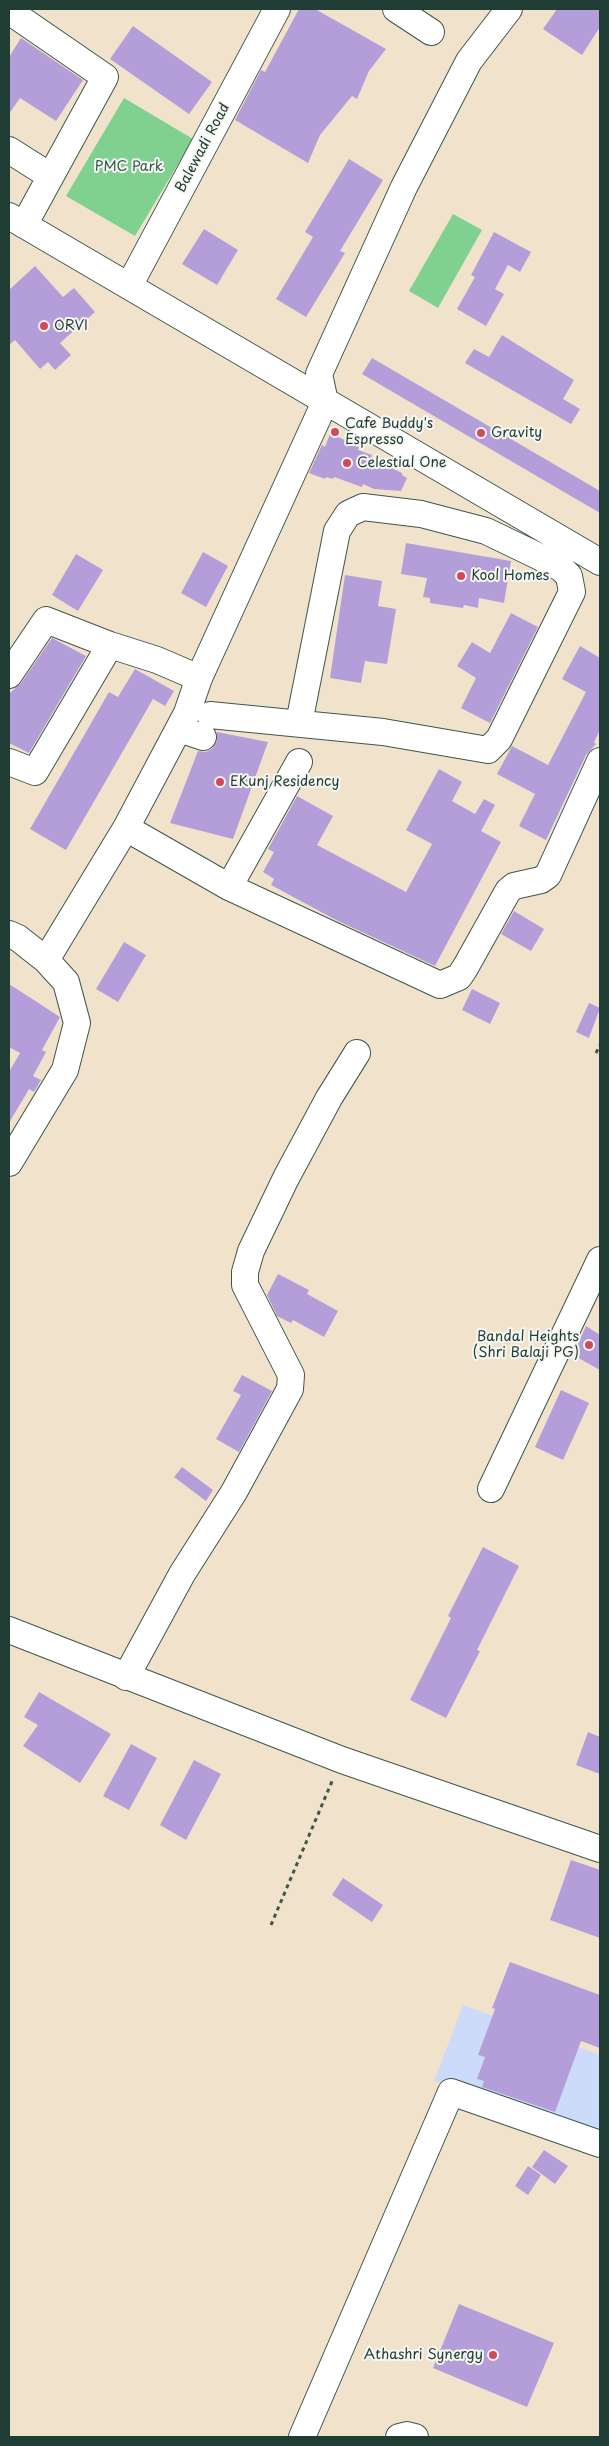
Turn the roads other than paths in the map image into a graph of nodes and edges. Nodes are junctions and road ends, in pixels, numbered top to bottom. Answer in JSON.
{"nodes":[{"id":1,"x":277,"y":9,"type":"edge"},
{"id":2,"x":396,"y":9,"type":"edge"},
{"id":3,"x":509,"y":9,"type":"edge"},
{"id":4,"x":9,"y":11,"type":"edge"},
{"id":5,"x":432,"y":32,"type":"dead end"},
{"id":6,"x":9,"y":150,"type":"edge"},
{"id":7,"x":50,"y":176,"type":"junction"},
{"id":8,"x":16,"y":221,"type":"edge"},
{"id":9,"x":129,"y":286,"type":"junction"},
{"id":10,"x":325,"y":402,"type":"junction"},
{"id":11,"x":600,"y":562,"type":"edge"},
{"id":12,"x":110,"y":645,"type":"junction"},
{"id":13,"x":9,"y":675,"type":"edge"},
{"id":14,"x":198,"y":678,"type":"junction"},
{"id":15,"x":299,"y":723,"type":"junction"},
{"id":16,"x":179,"y":729,"type":"junction"},
{"id":17,"x":9,"y":762,"type":"edge"},
{"id":18,"x":299,"y":762,"type":"dead end"},
{"id":19,"x":600,"y":762,"type":"edge"},
{"id":20,"x":126,"y":828,"type":"junction"},
{"id":21,"x":229,"y":887,"type":"junction"},
{"id":22,"x":9,"y":934,"type":"edge"},
{"id":23,"x":46,"y":960,"type":"junction"},
{"id":24,"x":357,"y":1053,"type":"dead end"},
{"id":25,"x":9,"y":1163,"type":"edge"},
{"id":26,"x":600,"y":1260,"type":"edge"},
{"id":27,"x":492,"y":1489,"type":"dead end"},
{"id":28,"x":9,"y":1630,"type":"edge"},
{"id":29,"x":126,"y":1677,"type":"junction"},
{"id":30,"x":600,"y":1849,"type":"edge"},
{"id":31,"x":600,"y":2144,"type":"edge"},
{"id":32,"x":302,"y":2437,"type":"edge"},
{"id":33,"x":399,"y":2437,"type":"edge"},
{"id":34,"x":415,"y":2437,"type":"edge"}],
"edges":[{"from":1,"to":9,"type":"street","name":"Balewadi Road"},
{"from":2,"to":5,"type":"street"},
{"from":3,"to":10,"type":"street"},
{"from":4,"to":7,"type":"street"},
{"from":6,"to":7,"type":"street"},
{"from":7,"to":8,"type":"street"},
{"from":8,"to":9,"type":"street"},
{"from":9,"to":10,"type":"street"},
{"from":10,"to":11,"type":"street"},
{"from":10,"to":14,"type":"street"},
{"from":12,"to":13,"type":"street"},
{"from":12,"to":14,"type":"street"},
{"from":12,"to":17,"type":"street"},
{"from":14,"to":16,"type":"street"},
{"from":15,"to":15,"type":"street"},
{"from":15,"to":16,"type":"street"},
{"from":16,"to":20,"type":"street"},
{"from":18,"to":21,"type":"street"},
{"from":19,"to":21,"type":"street"},
{"from":20,"to":21,"type":"street"},
{"from":20,"to":23,"type":"street"},
{"from":22,"to":23,"type":"street"},
{"from":23,"to":25,"type":"street"},
{"from":24,"to":29,"type":"street"},
{"from":26,"to":27,"type":"street"},
{"from":28,"to":29,"type":"street"},
{"from":29,"to":30,"type":"street"},
{"from":31,"to":32,"type":"street"},
{"from":33,"to":34,"type":"street"}]}
